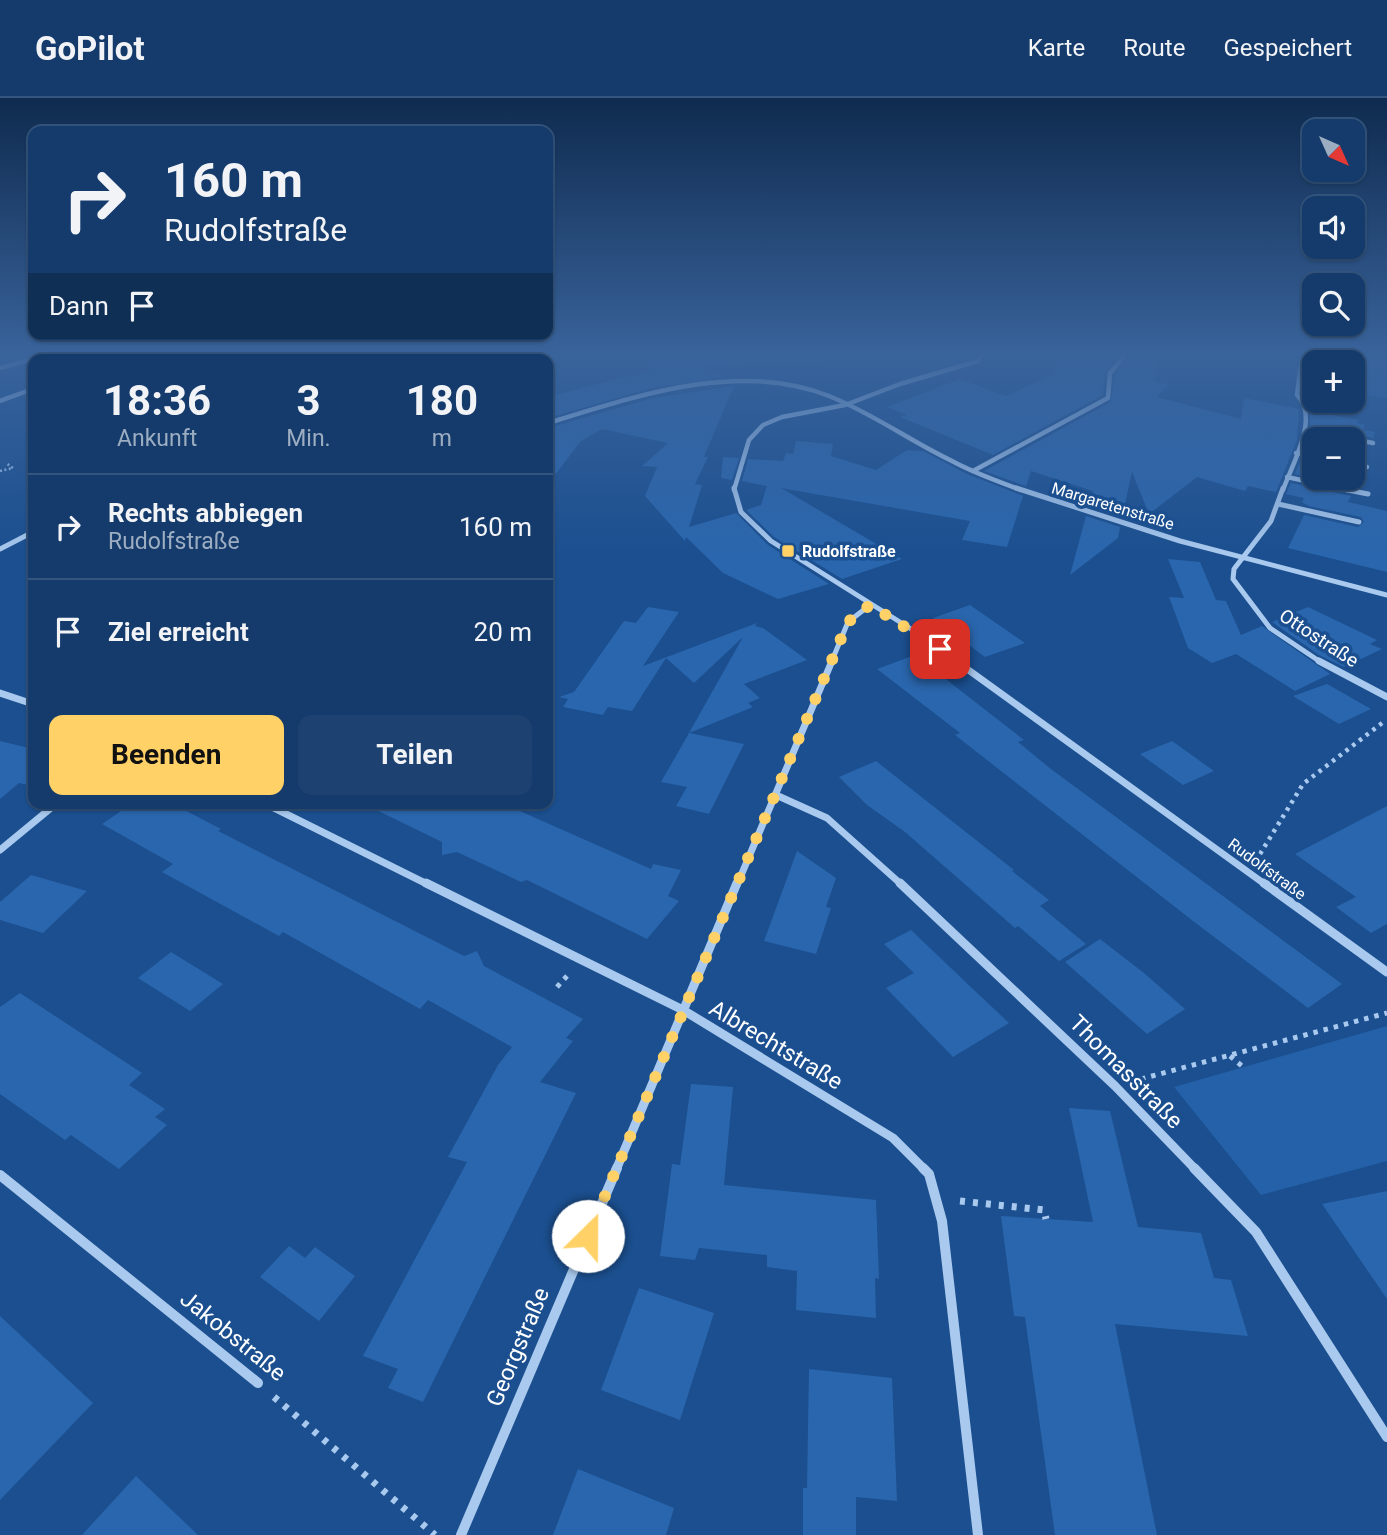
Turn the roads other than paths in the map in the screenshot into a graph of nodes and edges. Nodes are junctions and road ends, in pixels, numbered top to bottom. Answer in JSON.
{"nodes":[{"id":1,"x":773,"y":421,"type":"edge"},
{"id":2,"x":874,"y":421,"type":"edge"},
{"id":3,"x":1065,"y":421,"type":"edge"},
{"id":4,"x":1302,"y":436,"type":"edge"},
{"id":5,"x":1365,"y":441,"type":"edge"},
{"id":6,"x":1373,"y":443,"type":"dead end"},
{"id":7,"x":1296,"y":453,"type":"junction"},
{"id":8,"x":1302,"y":454,"type":"edge"},
{"id":9,"x":973,"y":471,"type":"junction"},
{"id":10,"x":1287,"y":477,"type":"junction"},
{"id":11,"x":1368,"y":494,"type":"dead end"},
{"id":12,"x":1278,"y":504,"type":"junction"},
{"id":13,"x":1359,"y":522,"type":"dead end"},
{"id":14,"x":28,"y":535,"type":"edge"},
{"id":15,"x":0,"y":549,"type":"edge"},
{"id":16,"x":1244,"y":557,"type":"junction"},
{"id":17,"x":1387,"y":595,"type":"edge"},
{"id":18,"x":870,"y":605,"type":"junction"},
{"id":19,"x":0,"y":693,"type":"edge"},
{"id":20,"x":1387,"y":697,"type":"edge"},
{"id":21,"x":28,"y":702,"type":"edge"},
{"id":22,"x":776,"y":794,"type":"junction"},
{"id":23,"x":50,"y":809,"type":"edge"},
{"id":24,"x":276,"y":809,"type":"edge"},
{"id":25,"x":0,"y":850,"type":"edge"},
{"id":26,"x":1387,"y":972,"type":"edge"},
{"id":27,"x":683,"y":1010,"type":"junction"},
{"id":28,"x":0,"y":1175,"type":"edge"},
{"id":29,"x":258,"y":1383,"type":"road end"},
{"id":30,"x":1387,"y":1437,"type":"edge"},
{"id":31,"x":461,"y":1535,"type":"edge"},
{"id":32,"x":978,"y":1535,"type":"edge"}],
"edges":[{"from":1,"to":18,"type":"street","name":"Rudolfstraße"},
{"from":2,"to":9,"type":"street","name":"Margaretenstraße"},
{"from":3,"to":9,"type":"street"},
{"from":4,"to":7,"type":"street"},
{"from":5,"to":6,"type":"street"},
{"from":7,"to":8,"type":"street"},
{"from":7,"to":10,"type":"street"},
{"from":9,"to":16,"type":"street","name":"Margaretenstraße"},
{"from":10,"to":11,"type":"street"},
{"from":10,"to":12,"type":"street"},
{"from":12,"to":13,"type":"street"},
{"from":12,"to":16,"type":"street"},
{"from":14,"to":15,"type":"street"},
{"from":16,"to":17,"type":"street","name":"Margaretenstraße"},
{"from":16,"to":20,"type":"street","name":"Ottostraße"},
{"from":18,"to":22,"type":"street","name":"Georgstraße"},
{"from":18,"to":26,"type":"street","name":"Rudolfstraße"},
{"from":19,"to":21,"type":"street"},
{"from":22,"to":27,"type":"street","name":"Georgstraße"},
{"from":22,"to":30,"type":"street","name":"Thomasstraße"},
{"from":23,"to":25,"type":"street"},
{"from":24,"to":27,"type":"street","name":"Albrechtstraße"},
{"from":27,"to":31,"type":"street","name":"Georgstraße"},
{"from":27,"to":32,"type":"street","name":"Albrechtstraße"},
{"from":28,"to":29,"type":"street","name":"Jakobstraße"}]}
